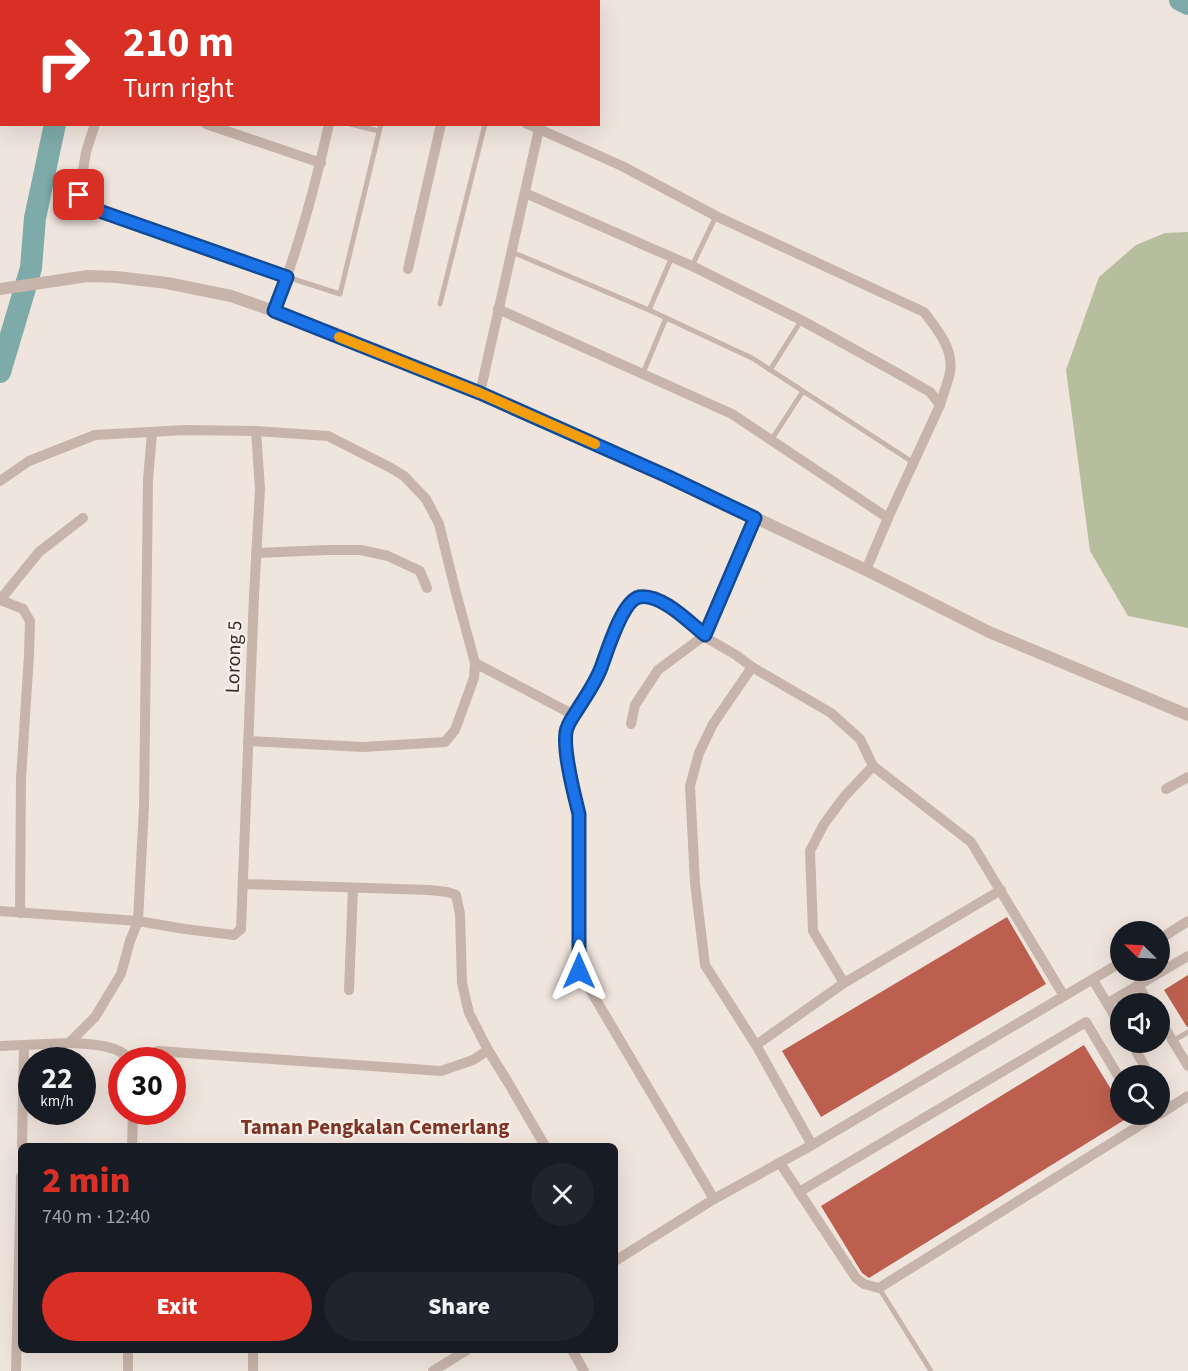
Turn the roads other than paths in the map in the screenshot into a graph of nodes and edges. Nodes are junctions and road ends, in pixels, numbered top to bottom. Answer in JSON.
{"nodes":[{"id":1,"x":93,"y":126,"type":"edge"},
{"id":2,"x":212,"y":126,"type":"edge"},
{"id":3,"x":329,"y":126,"type":"edge"},
{"id":4,"x":365,"y":126,"type":"edge"},
{"id":5,"x":441,"y":126,"type":"edge"},
{"id":6,"x":484,"y":126,"type":"edge"},
{"id":7,"x":532,"y":126,"type":"edge"},
{"id":8,"x":380,"y":128,"type":"edge"},
{"id":9,"x":539,"y":129,"type":"junction"},
{"id":10,"x":321,"y":163,"type":"junction"},
{"id":11,"x":525,"y":193,"type":"junction"},
{"id":12,"x":716,"y":216,"type":"junction"},
{"id":13,"x":512,"y":252,"type":"junction"},
{"id":14,"x":672,"y":257,"type":"junction"},
{"id":15,"x":692,"y":266,"type":"junction"},
{"id":16,"x":408,"y":269,"type":"dead end"},
{"id":17,"x":287,"y":277,"type":"junction"},
{"id":18,"x":0,"y":289,"type":"edge"},
{"id":19,"x":440,"y":304,"type":"dead end"},
{"id":20,"x":498,"y":309,"type":"junction"},
{"id":21,"x":649,"y":310,"type":"junction"},
{"id":22,"x":274,"y":311,"type":"junction"},
{"id":23,"x":666,"y":318,"type":"junction"},
{"id":24,"x":801,"y":320,"type":"junction"},
{"id":25,"x":770,"y":370,"type":"junction"},
{"id":26,"x":643,"y":374,"type":"junction"},
{"id":27,"x":803,"y":391,"type":"junction"},
{"id":28,"x":480,"y":393,"type":"junction"},
{"id":29,"x":940,"y":405,"type":"junction"},
{"id":30,"x":256,"y":431,"type":"junction"},
{"id":31,"x":152,"y":433,"type":"junction"},
{"id":32,"x":771,"y":441,"type":"junction"},
{"id":33,"x":914,"y":463,"type":"junction"},
{"id":34,"x":0,"y":481,"type":"edge"},
{"id":35,"x":83,"y":518,"type":"dead end"},
{"id":36,"x":755,"y":518,"type":"junction"},
{"id":37,"x":888,"y":518,"type":"junction"},
{"id":38,"x":256,"y":553,"type":"junction"},
{"id":39,"x":866,"y":570,"type":"junction"},
{"id":40,"x":427,"y":588,"type":"dead end"},
{"id":41,"x":0,"y":600,"type":"edge"},
{"id":42,"x":705,"y":635,"type":"junction"},
{"id":43,"x":475,"y":663,"type":"junction"},
{"id":44,"x":752,"y":667,"type":"junction"},
{"id":45,"x":574,"y":715,"type":"junction"},
{"id":46,"x":1188,"y":715,"type":"edge"},
{"id":47,"x":631,"y":724,"type":"dead end"},
{"id":48,"x":248,"y":741,"type":"junction"},
{"id":49,"x":873,"y":766,"type":"junction"},
{"id":50,"x":1188,"y":777,"type":"edge"},
{"id":51,"x":1166,"y":789,"type":"dead end"},
{"id":52,"x":243,"y":884,"type":"junction"},
{"id":53,"x":353,"y":888,"type":"junction"},
{"id":54,"x":1001,"y":890,"type":"junction"},
{"id":55,"x":0,"y":911,"type":"edge"},
{"id":56,"x":20,"y":913,"type":"junction"},
{"id":57,"x":138,"y":921,"type":"junction"},
{"id":58,"x":1188,"y":921,"type":"edge"},
{"id":59,"x":1170,"y":933,"type":"edge"},
{"id":60,"x":1188,"y":956,"type":"edge"},
{"id":61,"x":1110,"y":969,"type":"edge"},
{"id":62,"x":1093,"y":980,"type":"junction"},
{"id":63,"x":844,"y":983,"type":"junction"},
{"id":64,"x":1138,"y":985,"type":"junction"},
{"id":65,"x":349,"y":990,"type":"dead end"},
{"id":66,"x":1143,"y":993,"type":"edge"},
{"id":67,"x":1064,"y":996,"type":"junction"},
{"id":68,"x":1108,"y":1003,"type":"junction"},
{"id":69,"x":1110,"y":1006,"type":"edge"},
{"id":70,"x":1188,"y":1032,"type":"edge"},
{"id":71,"x":1170,"y":1036,"type":"edge"},
{"id":72,"x":1173,"y":1041,"type":"junction"},
{"id":73,"x":69,"y":1043,"type":"junction"},
{"id":74,"x":24,"y":1045,"type":"junction"},
{"id":75,"x":756,"y":1045,"type":"junction"},
{"id":76,"x":0,"y":1046,"type":"edge"},
{"id":77,"x":108,"y":1048,"type":"edge"},
{"id":78,"x":488,"y":1050,"type":"junction"},
{"id":79,"x":186,"y":1052,"type":"edge"},
{"id":80,"x":1112,"y":1065,"type":"edge"},
{"id":81,"x":1188,"y":1066,"type":"edge"},
{"id":82,"x":1188,"y":1096,"type":"edge"},
{"id":83,"x":1170,"y":1107,"type":"edge"},
{"id":84,"x":133,"y":1125,"type":"edge"},
{"id":85,"x":1134,"y":1125,"type":"edge"},
{"id":86,"x":22,"y":1143,"type":"edge"},
{"id":87,"x":132,"y":1143,"type":"edge"},
{"id":88,"x":543,"y":1143,"type":"edge"},
{"id":89,"x":812,"y":1145,"type":"junction"},
{"id":90,"x":780,"y":1164,"type":"junction"},
{"id":91,"x":799,"y":1192,"type":"junction"},
{"id":92,"x":714,"y":1199,"type":"junction"},
{"id":93,"x":618,"y":1258,"type":"edge"},
{"id":94,"x":879,"y":1288,"type":"junction"},
{"id":95,"x":18,"y":1302,"type":"edge"},
{"id":96,"x":128,"y":1353,"type":"edge"},
{"id":97,"x":253,"y":1353,"type":"edge"},
{"id":98,"x":464,"y":1353,"type":"edge"},
{"id":99,"x":574,"y":1353,"type":"edge"},
{"id":100,"x":446,"y":1368,"type":"edge"},
{"id":101,"x":16,"y":1371,"type":"edge"},
{"id":102,"x":128,"y":1371,"type":"edge"},
{"id":103,"x":253,"y":1371,"type":"edge"},
{"id":104,"x":433,"y":1371,"type":"edge"},
{"id":105,"x":584,"y":1371,"type":"edge"},
{"id":106,"x":931,"y":1371,"type":"edge"}],
"edges":[{"from":1,"to":17,"type":"street"},
{"from":2,"to":10,"type":"street"},
{"from":3,"to":10,"type":"street"},
{"from":4,"to":8,"type":"lane"},
{"from":5,"to":16,"type":"street"},
{"from":6,"to":19,"type":"lane"},
{"from":7,"to":9,"type":"street"},
{"from":8,"to":17,"type":"lane"},
{"from":9,"to":11,"type":"street"},
{"from":9,"to":12,"type":"street"},
{"from":10,"to":17,"type":"street"},
{"from":11,"to":13,"type":"street"},
{"from":11,"to":14,"type":"street"},
{"from":12,"to":15,"type":"lane"},
{"from":12,"to":29,"type":"street"},
{"from":13,"to":20,"type":"street"},
{"from":13,"to":21,"type":"lane"},
{"from":14,"to":15,"type":"street"},
{"from":14,"to":21,"type":"lane"},
{"from":15,"to":24,"type":"street"},
{"from":17,"to":22,"type":"street"},
{"from":18,"to":22,"type":"street"},
{"from":20,"to":26,"type":"street"},
{"from":20,"to":28,"type":"street"},
{"from":21,"to":23,"type":"lane"},
{"from":22,"to":28,"type":"street"},
{"from":23,"to":25,"type":"lane"},
{"from":23,"to":26,"type":"lane"},
{"from":24,"to":25,"type":"lane"},
{"from":24,"to":29,"type":"street"},
{"from":25,"to":27,"type":"lane"},
{"from":26,"to":32,"type":"street"},
{"from":27,"to":32,"type":"lane"},
{"from":27,"to":33,"type":"lane"},
{"from":28,"to":36,"type":"street"},
{"from":29,"to":33,"type":"street"},
{"from":30,"to":31,"type":"street"},
{"from":30,"to":38,"type":"street","name":"Lorong 5"},
{"from":30,"to":43,"type":"street"},
{"from":31,"to":34,"type":"street"},
{"from":31,"to":57,"type":"street"},
{"from":32,"to":37,"type":"street"},
{"from":33,"to":37,"type":"street"},
{"from":35,"to":41,"type":"street"},
{"from":36,"to":39,"type":"street"},
{"from":36,"to":42,"type":"street"},
{"from":37,"to":39,"type":"street"},
{"from":38,"to":40,"type":"street"},
{"from":38,"to":48,"type":"street","name":"Lorong 5"},
{"from":39,"to":46,"type":"street"},
{"from":41,"to":56,"type":"street"},
{"from":42,"to":44,"type":"street"},
{"from":42,"to":45,"type":"street"},
{"from":42,"to":47,"type":"street"},
{"from":43,"to":45,"type":"street"},
{"from":43,"to":48,"type":"street"},
{"from":44,"to":49,"type":"street"},
{"from":44,"to":75,"type":"street"},
{"from":45,"to":92,"type":"street"},
{"from":48,"to":52,"type":"street","name":"Lorong 5"},
{"from":49,"to":54,"type":"street"},
{"from":49,"to":63,"type":"street"},
{"from":50,"to":51,"type":"street"},
{"from":52,"to":53,"type":"street"},
{"from":52,"to":57,"type":"street","name":"Lorong 5"},
{"from":53,"to":65,"type":"street"},
{"from":53,"to":78,"type":"street"},
{"from":54,"to":63,"type":"street"},
{"from":54,"to":67,"type":"street"},
{"from":55,"to":56,"type":"street","name":"Lorong 5"},
{"from":56,"to":57,"type":"street","name":"Lorong 5"},
{"from":57,"to":73,"type":"street"},
{"from":58,"to":59,"type":"street"},
{"from":60,"to":64,"type":"street"},
{"from":61,"to":62,"type":"street"},
{"from":62,"to":67,"type":"street"},
{"from":62,"to":68,"type":"street"},
{"from":63,"to":75,"type":"street"},
{"from":64,"to":66,"type":"street"},
{"from":64,"to":68,"type":"street"},
{"from":67,"to":89,"type":"street"},
{"from":68,"to":69,"type":"street"},
{"from":70,"to":72,"type":"lane"},
{"from":71,"to":72,"type":"street"},
{"from":72,"to":81,"type":"street"},
{"from":73,"to":74,"type":"street"},
{"from":73,"to":77,"type":"street"},
{"from":74,"to":76,"type":"street"},
{"from":74,"to":86,"type":"street"},
{"from":75,"to":89,"type":"street"},
{"from":78,"to":79,"type":"street"},
{"from":78,"to":88,"type":"street"},
{"from":80,"to":91,"type":"street"},
{"from":82,"to":83,"type":"street"},
{"from":84,"to":87,"type":"street"},
{"from":85,"to":94,"type":"street"},
{"from":89,"to":90,"type":"street"},
{"from":90,"to":91,"type":"street"},
{"from":90,"to":92,"type":"street"},
{"from":91,"to":94,"type":"street"},
{"from":92,"to":93,"type":"street"},
{"from":94,"to":106,"type":"lane"},
{"from":95,"to":101,"type":"street"},
{"from":96,"to":102,"type":"street"},
{"from":97,"to":103,"type":"street"},
{"from":98,"to":100,"type":"street"},
{"from":99,"to":105,"type":"street"},
{"from":100,"to":104,"type":"street"}]}
